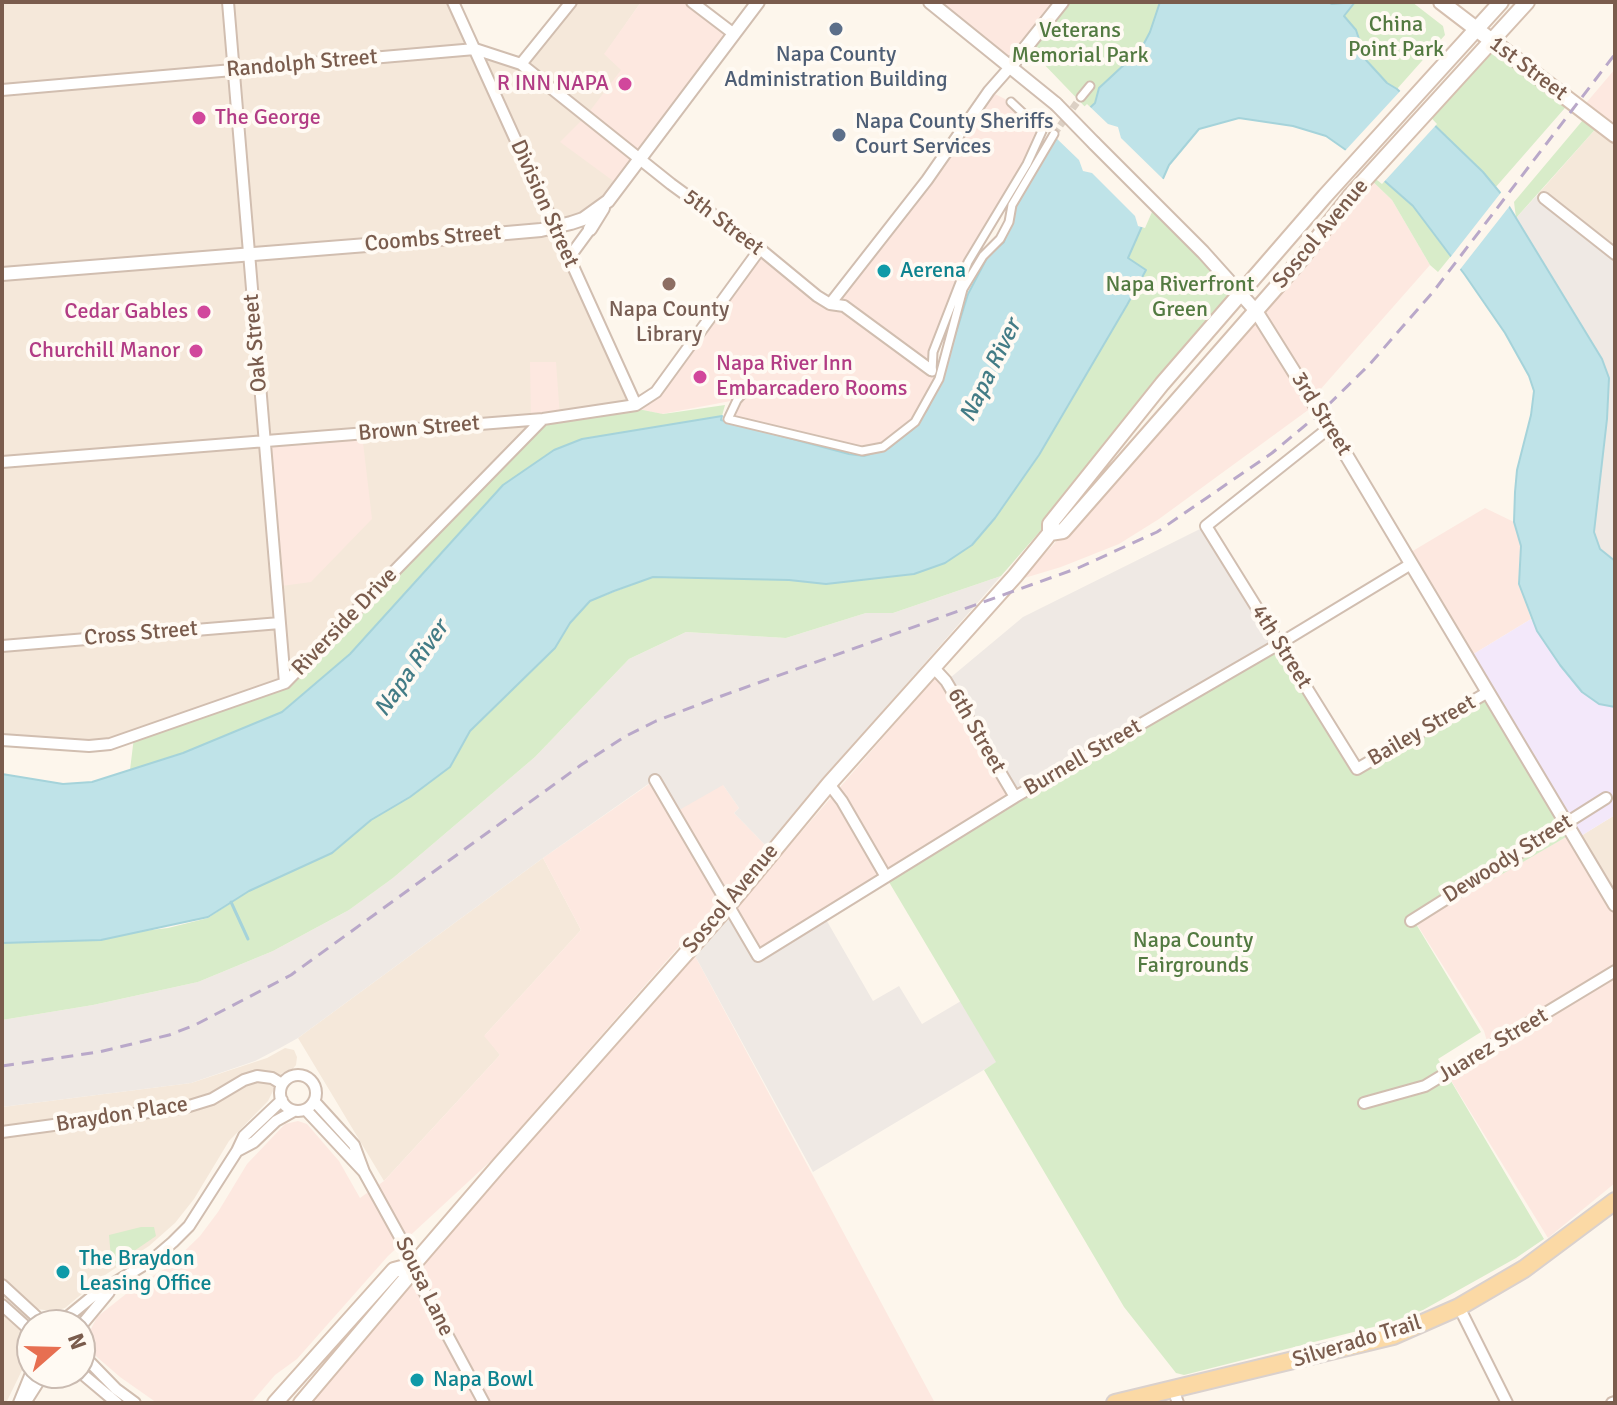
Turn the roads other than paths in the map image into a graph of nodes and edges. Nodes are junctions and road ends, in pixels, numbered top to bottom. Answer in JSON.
{"nodes":[{"id":1,"x":228,"y":2,"type":"edge"},
{"id":2,"x":453,"y":2,"type":"edge"},
{"id":3,"x":571,"y":2,"type":"edge"},
{"id":4,"x":692,"y":2,"type":"edge"},
{"id":5,"x":758,"y":2,"type":"edge"},
{"id":6,"x":1062,"y":2,"type":"edge"},
{"id":7,"x":1501,"y":2,"type":"edge"},
{"id":8,"x":1526,"y":3,"type":"edge"},
{"id":9,"x":1444,"y":4,"type":"edge"},
{"id":10,"x":939,"y":5,"type":"edge"},
{"id":11,"x":1476,"y":29,"type":"junction"},
{"id":12,"x":734,"y":34,"type":"junction"},
{"id":13,"x":1492,"y":41,"type":"junction"},
{"id":14,"x":475,"y":49,"type":"junction"},
{"id":15,"x":521,"y":64,"type":"junction"},
{"id":16,"x":1011,"y":66,"type":"junction"},
{"id":17,"x":234,"y":70,"type":"junction"},
{"id":18,"x":1090,"y":86,"type":"dead end"},
{"id":19,"x":2,"y":90,"type":"edge"},
{"id":20,"x":1081,"y":97,"type":"tunnel mouth"},
{"id":21,"x":1011,"y":102,"type":"dead end"},
{"id":22,"x":1054,"y":134,"type":"tunnel mouth"},
{"id":23,"x":1615,"y":135,"type":"edge"},
{"id":24,"x":640,"y":159,"type":"junction"},
{"id":25,"x":1544,"y":198,"type":"dead end"},
{"id":26,"x":608,"y":201,"type":"junction"},
{"id":27,"x":554,"y":228,"type":"junction"},
{"id":28,"x":590,"y":229,"type":"joint"},
{"id":29,"x":760,"y":249,"type":"junction"},
{"id":30,"x":249,"y":253,"type":"junction"},
{"id":31,"x":1615,"y":254,"type":"edge"},
{"id":32,"x":568,"y":259,"type":"junction"},
{"id":33,"x":2,"y":274,"type":"edge"},
{"id":34,"x":1241,"y":293,"type":"junction"},
{"id":35,"x":830,"y":304,"type":"junction"},
{"id":36,"x":1256,"y":311,"type":"junction"},
{"id":37,"x":931,"y":370,"type":"junction"},
{"id":38,"x":939,"y":379,"type":"junction"},
{"id":39,"x":763,"y":388,"type":"dead end"},
{"id":40,"x":636,"y":405,"type":"junction"},
{"id":41,"x":543,"y":419,"type":"junction"},
{"id":42,"x":1329,"y":428,"type":"junction"},
{"id":43,"x":264,"y":441,"type":"junction"},
{"id":44,"x":2,"y":462,"type":"edge"},
{"id":45,"x":1050,"y":533,"type":"junction"},
{"id":46,"x":1411,"y":564,"type":"junction"},
{"id":47,"x":280,"y":623,"type":"junction"},
{"id":48,"x":1279,"y":644,"type":"junction"},
{"id":49,"x":2,"y":646,"type":"edge"},
{"id":50,"x":934,"y":668,"type":"junction"},
{"id":51,"x":285,"y":683,"type":"junction"},
{"id":52,"x":1488,"y":692,"type":"junction"},
{"id":53,"x":2,"y":740,"type":"edge"},
{"id":54,"x":1357,"y":769,"type":"joint"},
{"id":55,"x":655,"y":780,"type":"dead end"},
{"id":56,"x":829,"y":784,"type":"junction"},
{"id":57,"x":1015,"y":797,"type":"junction"},
{"id":58,"x":1606,"y":798,"type":"dead end"},
{"id":59,"x":1567,"y":823,"type":"junction"},
{"id":60,"x":886,"y":877,"type":"junction"},
{"id":61,"x":729,"y":905,"type":"junction"},
{"id":62,"x":1615,"y":905,"type":"edge"},
{"id":63,"x":1411,"y":921,"type":"dead end"},
{"id":64,"x":1615,"y":971,"type":"edge"},
{"id":65,"x":282,"y":1084,"type":"junction"},
{"id":66,"x":282,"y":1100,"type":"junction"},
{"id":67,"x":1364,"y":1103,"type":"dead end"},
{"id":68,"x":310,"y":1106,"type":"junction"},
{"id":69,"x":294,"y":1111,"type":"junction"},
{"id":70,"x":2,"y":1132,"type":"edge"},
{"id":71,"x":237,"y":1151,"type":"junction"},
{"id":72,"x":1615,"y":1201,"type":"edge"},
{"id":73,"x":413,"y":1265,"type":"junction"},
{"id":74,"x":2,"y":1285,"type":"edge"},
{"id":75,"x":112,"y":1287,"type":"junction"},
{"id":76,"x":1459,"y":1307,"type":"junction"},
{"id":77,"x":28,"y":1309,"type":"edge"},
{"id":78,"x":76,"y":1309,"type":"edge"},
{"id":79,"x":94,"y":1309,"type":"edge"},
{"id":80,"x":96,"y":1368,"type":"edge"},
{"id":81,"x":96,"y":1385,"type":"edge"},
{"id":82,"x":1176,"y":1396,"type":"edge"},
{"id":83,"x":117,"y":1403,"type":"edge"},
{"id":84,"x":135,"y":1403,"type":"edge"},
{"id":85,"x":275,"y":1403,"type":"edge"},
{"id":86,"x":301,"y":1403,"type":"edge"},
{"id":87,"x":484,"y":1403,"type":"edge"},
{"id":88,"x":1115,"y":1403,"type":"edge"},
{"id":89,"x":1507,"y":1403,"type":"edge"}],
"edges":[{"from":1,"to":17,"type":"street","name":"Oak Street"},
{"from":2,"to":14,"type":"street","name":"Division Street"},
{"from":3,"to":15,"type":"street"},
{"from":4,"to":12,"type":"street"},
{"from":5,"to":12,"type":"street","name":"Coombs Street"},
{"from":6,"to":16,"type":"street"},
{"from":7,"to":11,"type":"main road","name":"Soscol Avenue"},
{"from":8,"to":13,"type":"main road","name":"Soscol Avenue"},
{"from":9,"to":11,"type":"main road","name":"1st Street"},
{"from":10,"to":16,"type":"street","name":"3rd Street"},
{"from":11,"to":13,"type":"main road","name":"1st Street"},
{"from":11,"to":34,"type":"main road","name":"Soscol Avenue"},
{"from":12,"to":24,"type":"street","name":"Coombs Street"},
{"from":13,"to":23,"type":"main road","name":"1st Street"},
{"from":13,"to":36,"type":"main road","name":"Soscol Avenue"},
{"from":14,"to":15,"type":"street","name":"Randolph Street"},
{"from":14,"to":17,"type":"street","name":"Randolph Street"},
{"from":14,"to":27,"type":"street","name":"Division Street"},
{"from":15,"to":24,"type":"street","name":"5th Street"},
{"from":16,"to":34,"type":"street","name":"3rd Street","bridge":true},
{"from":16,"to":35,"type":"street"},
{"from":17,"to":19,"type":"street","name":"Randolph Street"},
{"from":17,"to":30,"type":"street","name":"Oak Street"},
{"from":18,"to":20,"type":"street"},
{"from":21,"to":37,"type":"street"},
{"from":22,"to":38,"type":"street"},
{"from":24,"to":26,"type":"street","name":"Coombs Street"},
{"from":24,"to":29,"type":"street","name":"5th Street"},
{"from":25,"to":31,"type":"street"},
{"from":26,"to":27,"type":"street","name":"Coombs Street"},
{"from":26,"to":28,"type":"street"},
{"from":27,"to":30,"type":"street","name":"Coombs Street"},
{"from":27,"to":32,"type":"street","name":"Division Street"},
{"from":28,"to":32,"type":"street"},
{"from":29,"to":35,"type":"street","name":"5th Street"},
{"from":29,"to":40,"type":"street"},
{"from":30,"to":33,"type":"street","name":"Coombs Street"},
{"from":30,"to":43,"type":"street","name":"Oak Street"},
{"from":32,"to":40,"type":"street","name":"Division Street"},
{"from":34,"to":36,"type":"street","name":"3rd Street"},
{"from":34,"to":45,"type":"main road","name":"Soscol Avenue"},
{"from":35,"to":37,"type":"street","name":"5th Street"},
{"from":36,"to":42,"type":"street","name":"3rd Street"},
{"from":36,"to":45,"type":"main road","name":"Soscol Avenue"},
{"from":37,"to":38,"type":"street"},
{"from":38,"to":39,"type":"street"},
{"from":40,"to":41,"type":"street","name":"Brown Street"},
{"from":41,"to":43,"type":"street","name":"Brown Street"},
{"from":41,"to":51,"type":"street","name":"Riverside Drive"},
{"from":42,"to":46,"type":"street","name":"3rd Street"},
{"from":42,"to":48,"type":"street","name":"4th Street"},
{"from":43,"to":44,"type":"street","name":"Brown Street"},
{"from":43,"to":47,"type":"street","name":"Oak Street"},
{"from":45,"to":50,"type":"main road","name":"Soscol Avenue"},
{"from":46,"to":48,"type":"street","name":"Burnell Street"},
{"from":46,"to":52,"type":"street","name":"3rd Street"},
{"from":47,"to":49,"type":"street","name":"Cross Street"},
{"from":47,"to":51,"type":"street","name":"Oak Street"},
{"from":48,"to":54,"type":"street","name":"4th Street"},
{"from":48,"to":57,"type":"street","name":"Burnell Street"},
{"from":50,"to":56,"type":"main road","name":"Soscol Avenue"},
{"from":50,"to":57,"type":"street","name":"6th Street"},
{"from":51,"to":53,"type":"street","name":"Riverside Drive"},
{"from":52,"to":54,"type":"street","name":"Bailey Street"},
{"from":52,"to":59,"type":"street","name":"3rd Street"},
{"from":55,"to":61,"type":"street"},
{"from":56,"to":60,"type":"street"},
{"from":56,"to":61,"type":"main road","name":"Soscol Avenue"},
{"from":57,"to":60,"type":"street","name":"Burnell Street"},
{"from":58,"to":59,"type":"street","name":"Dewoody Street"},
{"from":59,"to":62,"type":"street","name":"3rd Street"},
{"from":59,"to":63,"type":"street","name":"Dewoody Street"},
{"from":60,"to":61,"type":"street","name":"Burnell Street"},
{"from":61,"to":73,"type":"main road","name":"Soscol Avenue"},
{"from":64,"to":67,"type":"street","name":"Juarez Street"},
{"from":65,"to":66,"type":"street"},
{"from":65,"to":68,"type":"street"},
{"from":65,"to":70,"type":"street","name":"Braydon Place"},
{"from":66,"to":69,"type":"street"},
{"from":66,"to":71,"type":"street"},
{"from":68,"to":69,"type":"street"},
{"from":68,"to":73,"type":"street","name":"Sousa Lane"},
{"from":69,"to":71,"type":"street"},
{"from":71,"to":75,"type":"street"},
{"from":72,"to":76,"type":"main road","name":"Silverado Trail"},
{"from":73,"to":85,"type":"main road","name":"Soscol Avenue"},
{"from":73,"to":86,"type":"main road","name":"Soscol Avenue"},
{"from":73,"to":87,"type":"street","name":"Sousa Lane"},
{"from":74,"to":77,"type":"street"},
{"from":75,"to":78,"type":"street"},
{"from":75,"to":79,"type":"street"},
{"from":76,"to":82,"type":"main road","name":"Silverado Trail"},
{"from":76,"to":89,"type":"street"},
{"from":80,"to":84,"type":"street"},
{"from":81,"to":83,"type":"street"},
{"from":82,"to":88,"type":"main road","name":"Silverado Trail"}]}
